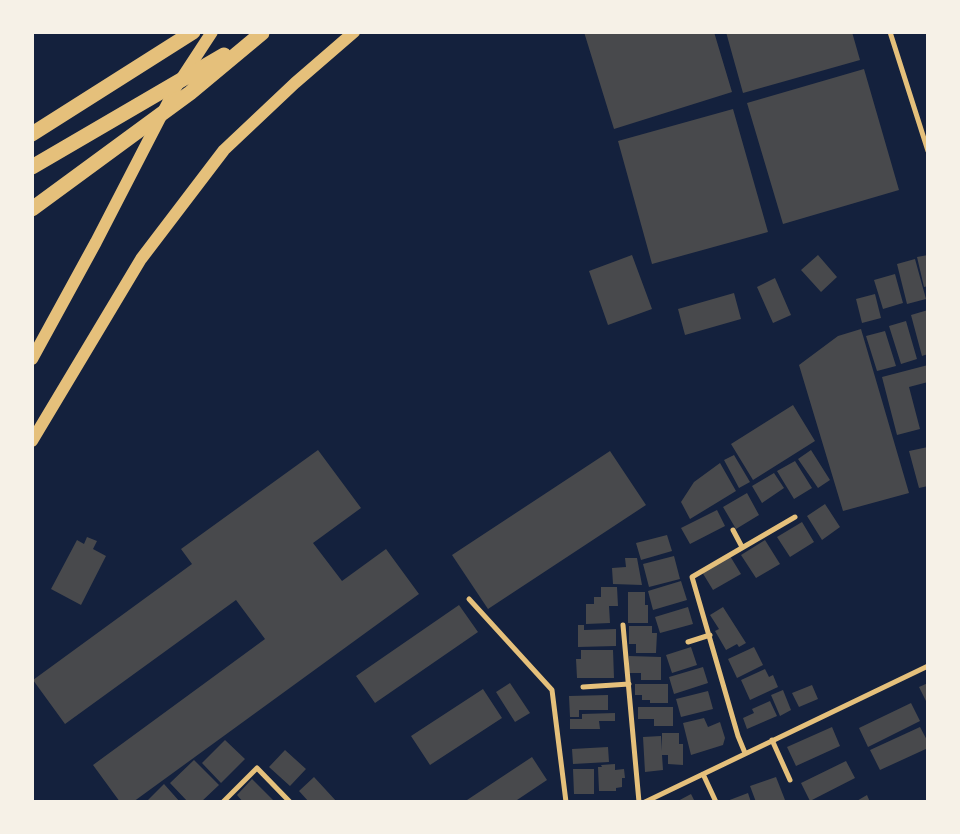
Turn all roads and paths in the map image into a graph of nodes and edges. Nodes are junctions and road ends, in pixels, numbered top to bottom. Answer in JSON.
{"nodes":[{"id":1,"x":193,"y":32,"type":"edge"},
{"id":2,"x":212,"y":32,"type":"edge"},
{"id":3,"x":354,"y":32,"type":"edge"},
{"id":4,"x":890,"y":32,"type":"edge"},
{"id":5,"x":262,"y":33,"type":"edge"},
{"id":6,"x":32,"y":134,"type":"edge"},
{"id":7,"x":928,"y":151,"type":"edge"},
{"id":8,"x":32,"y":167,"type":"edge"},
{"id":9,"x":32,"y":210,"type":"edge"},
{"id":10,"x":32,"y":359,"type":"edge"},
{"id":11,"x":32,"y":441,"type":"edge"},
{"id":12,"x":795,"y":517,"type":"dead end"},
{"id":13,"x":733,"y":530,"type":"dead end"},
{"id":14,"x":742,"y":548,"type":"junction"},
{"id":15,"x":469,"y":599,"type":"dead end"},
{"id":16,"x":623,"y":625,"type":"dead end"},
{"id":17,"x":710,"y":635,"type":"junction"},
{"id":18,"x":688,"y":642,"type":"dead end"},
{"id":19,"x":928,"y":666,"type":"edge"},
{"id":20,"x":629,"y":684,"type":"junction"},
{"id":21,"x":583,"y":687,"type":"dead end"},
{"id":22,"x":772,"y":740,"type":"junction"},
{"id":23,"x":745,"y":753,"type":"junction"},
{"id":24,"x":703,"y":774,"type":"junction"},
{"id":25,"x":790,"y":780,"type":"dead end"},
{"id":26,"x":223,"y":802,"type":"edge"},
{"id":27,"x":290,"y":802,"type":"edge"},
{"id":28,"x":566,"y":802,"type":"edge"},
{"id":29,"x":639,"y":802,"type":"edge"},
{"id":30,"x":645,"y":802,"type":"edge"},
{"id":31,"x":716,"y":802,"type":"edge"}],
"edges":[{"from":1,"to":6,"type":"highway"},
{"from":2,"to":10,"type":"main road"},
{"from":3,"to":11,"type":"main road"},
{"from":4,"to":7,"type":"street"},
{"from":5,"to":8,"type":"highway"},
{"from":5,"to":9,"type":"highway"},
{"from":12,"to":14,"type":"street"},
{"from":13,"to":14,"type":"street"},
{"from":14,"to":17,"type":"street"},
{"from":15,"to":28,"type":"street"},
{"from":16,"to":20,"type":"street"},
{"from":17,"to":18,"type":"street"},
{"from":17,"to":23,"type":"street"},
{"from":19,"to":22,"type":"street"},
{"from":20,"to":21,"type":"street"},
{"from":20,"to":29,"type":"street"},
{"from":22,"to":23,"type":"street"},
{"from":22,"to":25,"type":"street"},
{"from":23,"to":24,"type":"street"},
{"from":24,"to":30,"type":"street"},
{"from":24,"to":31,"type":"street"},
{"from":26,"to":27,"type":"street"}]}
